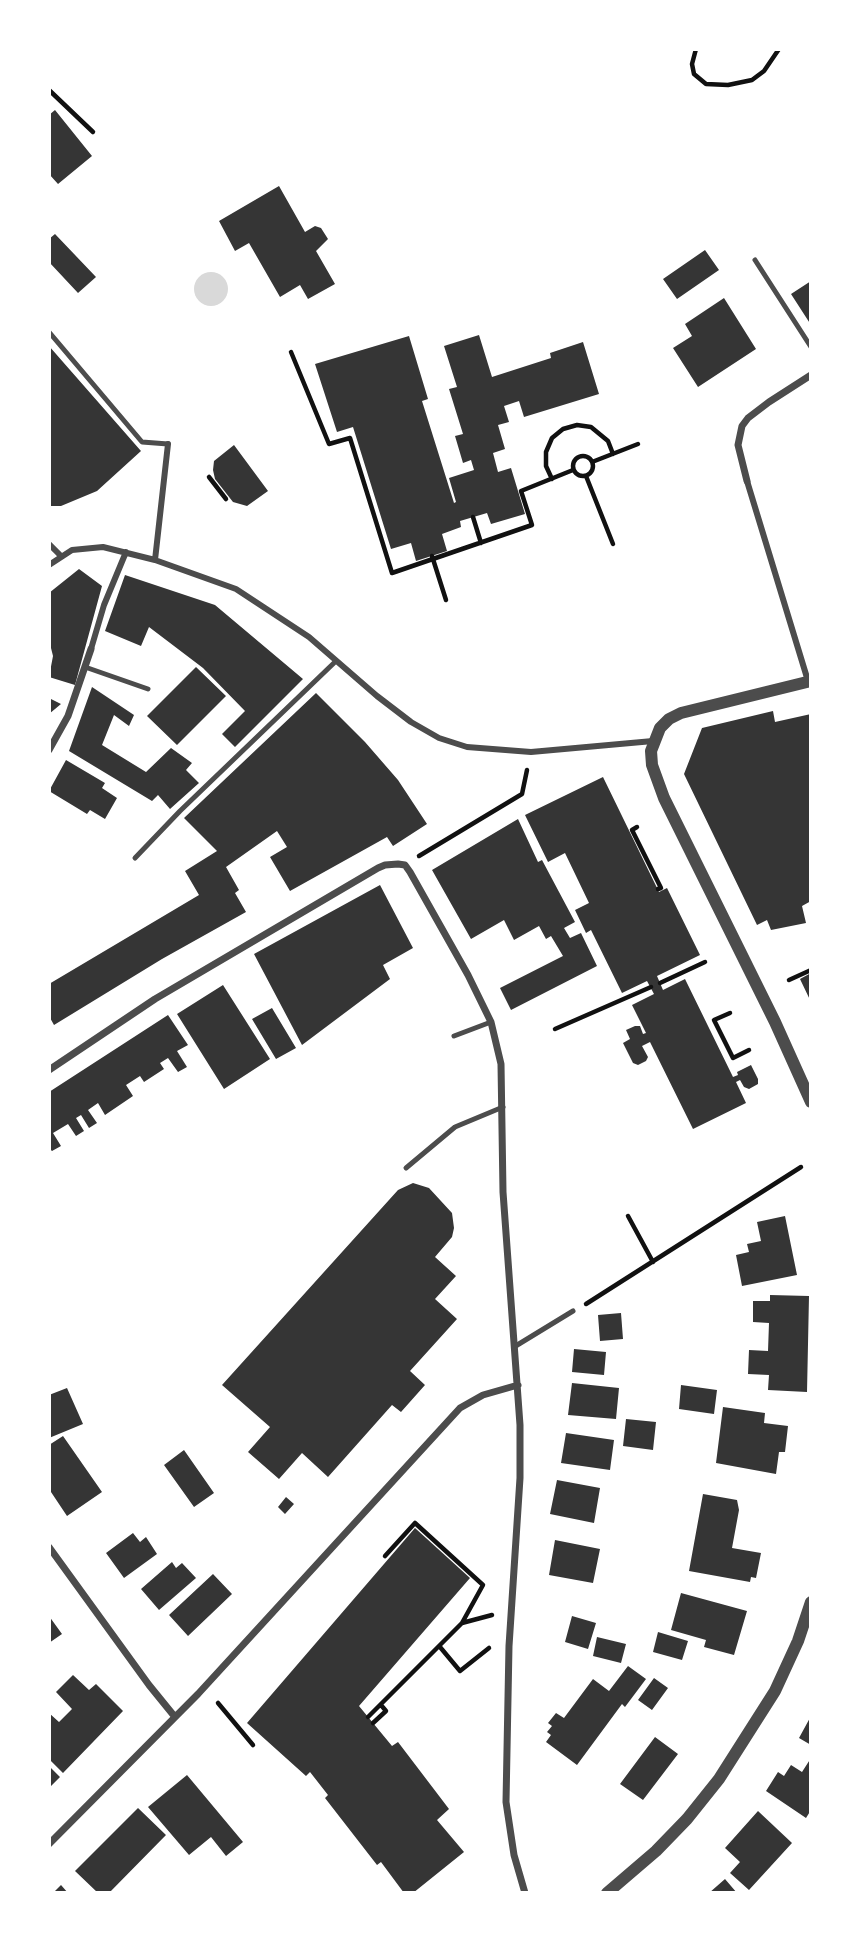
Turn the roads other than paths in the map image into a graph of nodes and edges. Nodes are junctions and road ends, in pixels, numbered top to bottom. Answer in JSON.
{"nodes":[{"id":1,"x":755,"y":260,"type":"dead end"},
{"id":2,"x":49,"y":332,"type":"edge"},
{"id":3,"x":811,"y":347,"type":"edge"},
{"id":4,"x":811,"y":376,"type":"edge"},
{"id":5,"x":168,"y":443,"type":"joint"},
{"id":6,"x":747,"y":481,"type":"joint"},
{"id":7,"x":49,"y":544,"type":"edge"},
{"id":8,"x":127,"y":552,"type":"junction"},
{"id":9,"x":61,"y":556,"type":"junction"},
{"id":10,"x":155,"y":560,"type":"junction"},
{"id":11,"x":49,"y":565,"type":"edge"},
{"id":12,"x":91,"y":649,"type":"joint"},
{"id":13,"x":336,"y":661,"type":"junction"},
{"id":14,"x":85,"y":667,"type":"junction"},
{"id":15,"x":810,"y":681,"type":"edge"},
{"id":16,"x":148,"y":689,"type":"dead end"},
{"id":17,"x":653,"y":741,"type":"junction"},
{"id":18,"x":49,"y":750,"type":"edge"},
{"id":19,"x":135,"y":858,"type":"dead end"},
{"id":20,"x":491,"y":1022,"type":"junction"},
{"id":21,"x":454,"y":1036,"type":"dead end"},
{"id":22,"x":49,"y":1070,"type":"edge"},
{"id":23,"x":811,"y":1102,"type":"edge"},
{"id":24,"x":503,"y":1108,"type":"junction"},
{"id":25,"x":406,"y":1168,"type":"dead end"},
{"id":26,"x":573,"y":1311,"type":"road end"},
{"id":27,"x":514,"y":1347,"type":"junction"},
{"id":28,"x":518,"y":1385,"type":"junction"},
{"id":29,"x":49,"y":1547,"type":"edge"},
{"id":30,"x":811,"y":1602,"type":"edge"},
{"id":31,"x":175,"y":1717,"type":"junction"},
{"id":32,"x":49,"y":1844,"type":"edge"},
{"id":33,"x":525,"y":1893,"type":"edge"},
{"id":34,"x":607,"y":1893,"type":"edge"}],
"edges":[{"from":1,"to":3,"type":"lane"},
{"from":2,"to":5,"type":"lane"},
{"from":4,"to":6,"type":"street"},
{"from":5,"to":10,"type":"street"},
{"from":6,"to":15,"type":"street"},
{"from":7,"to":9,"type":"street"},
{"from":8,"to":9,"type":"street"},
{"from":8,"to":10,"type":"street"},
{"from":8,"to":12,"type":"street"},
{"from":9,"to":11,"type":"street"},
{"from":10,"to":13,"type":"street"},
{"from":12,"to":14,"type":"street"},
{"from":13,"to":17,"type":"street"},
{"from":13,"to":19,"type":"lane"},
{"from":14,"to":16,"type":"lane"},
{"from":14,"to":18,"type":"street"},
{"from":15,"to":17,"type":"street"},
{"from":17,"to":23,"type":"street"},
{"from":20,"to":21,"type":"lane"},
{"from":20,"to":22,"type":"street"},
{"from":20,"to":24,"type":"street"},
{"from":24,"to":25,"type":"lane"},
{"from":24,"to":27,"type":"street"},
{"from":26,"to":27,"type":"lane"},
{"from":27,"to":28,"type":"street"},
{"from":28,"to":31,"type":"street"},
{"from":28,"to":33,"type":"street"},
{"from":29,"to":31,"type":"street"},
{"from":30,"to":34,"type":"street"},
{"from":31,"to":32,"type":"street"}]}
